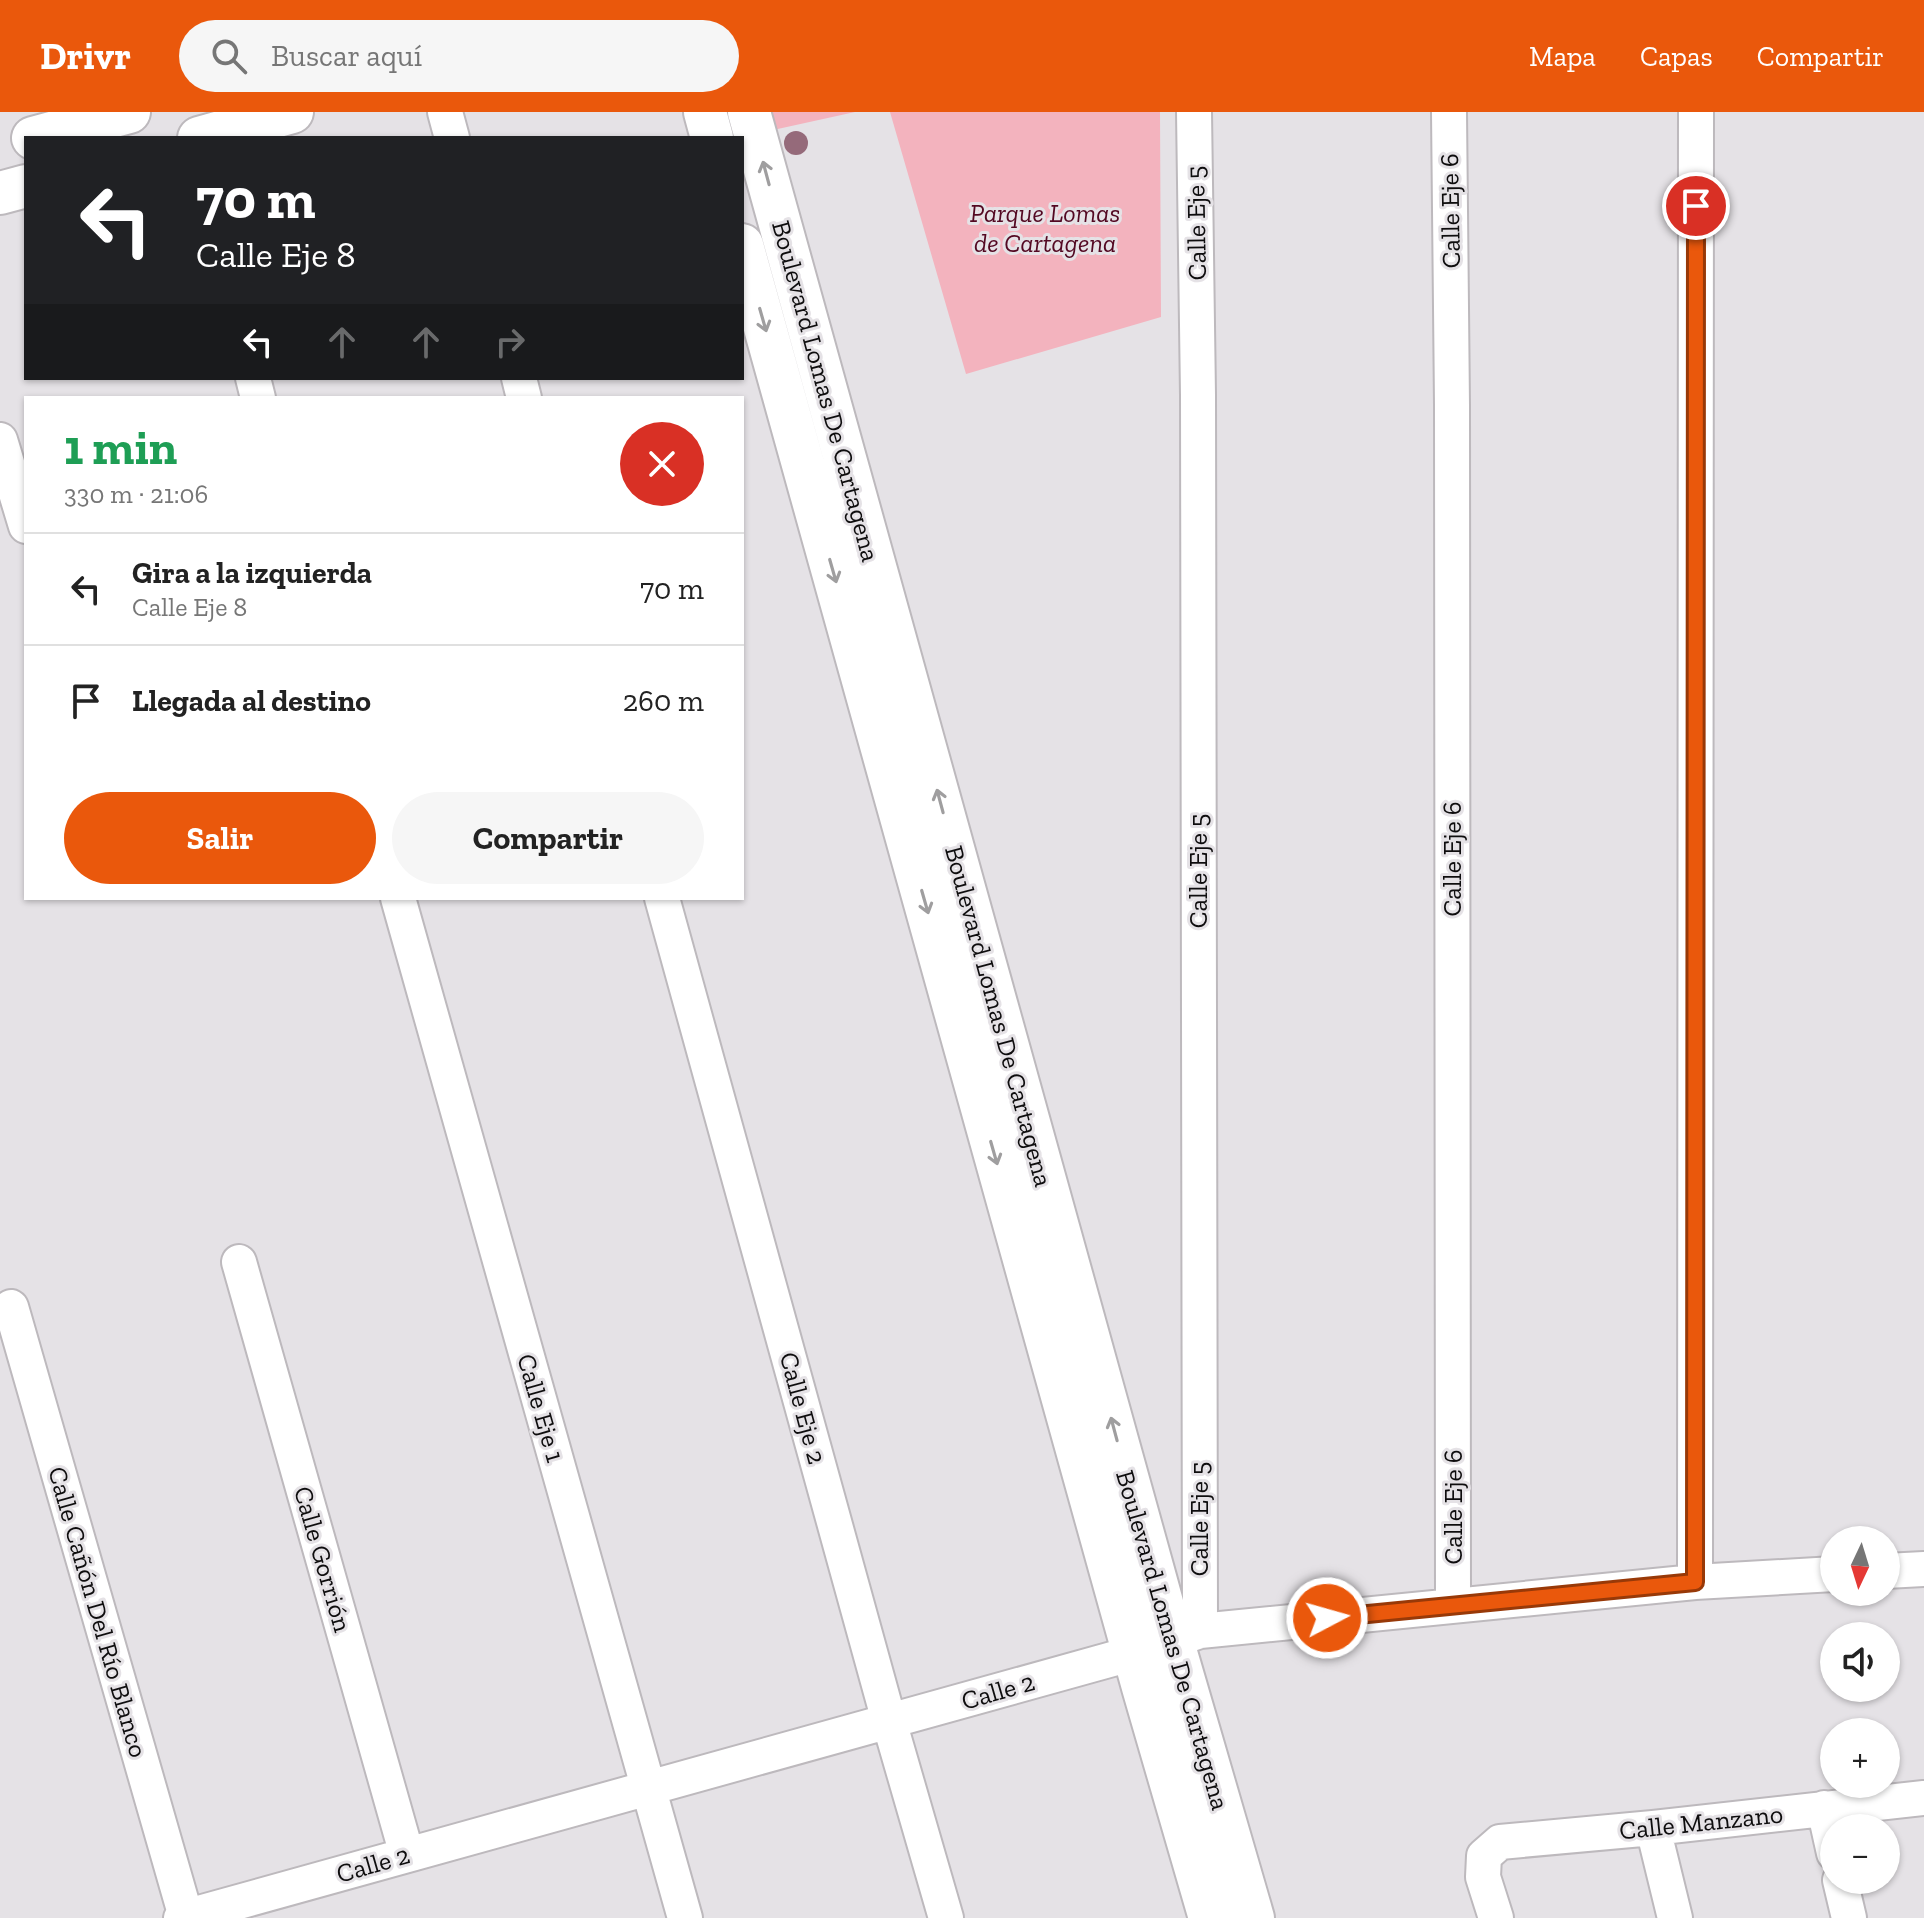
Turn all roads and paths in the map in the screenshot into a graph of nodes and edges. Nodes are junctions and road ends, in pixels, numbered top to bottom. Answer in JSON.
{"nodes":[{"id":1,"x":129,"y":112,"type":"edge"},
{"id":2,"x":292,"y":112,"type":"edge"},
{"id":3,"x":445,"y":112,"type":"edge"},
{"id":4,"x":705,"y":112,"type":"edge"},
{"id":5,"x":749,"y":112,"type":"edge"},
{"id":6,"x":1194,"y":112,"type":"edge"},
{"id":7,"x":1449,"y":112,"type":"edge"},
{"id":8,"x":1696,"y":112,"type":"edge"},
{"id":9,"x":40,"y":136,"type":"edge"},
{"id":10,"x":206,"y":136,"type":"edge"},
{"id":11,"x":451,"y":136,"type":"edge"},
{"id":12,"x":711,"y":136,"type":"edge"},
{"id":13,"x":24,"y":141,"type":"edge"},
{"id":14,"x":0,"y":147,"type":"edge"},
{"id":15,"x":24,"y":187,"type":"edge"},
{"id":16,"x":0,"y":193,"type":"edge"},
{"id":17,"x":744,"y":252,"type":"edge"},
{"id":18,"x":0,"y":440,"type":"edge"},
{"id":19,"x":24,"y":519,"type":"edge"},
{"id":20,"x":399,"y":900,"type":"edge"},
{"id":21,"x":663,"y":900,"type":"edge"},
{"id":22,"x":239,"y":1262,"type":"dead end"},
{"id":23,"x":11,"y":1307,"type":"dead end"},
{"id":24,"x":1924,"y":1569,"type":"edge"},
{"id":25,"x":1900,"y":1570,"type":"edge"},
{"id":26,"x":1820,"y":1575,"type":"edge"},
{"id":27,"x":1695,"y":1582,"type":"junction"},
{"id":28,"x":1453,"y":1605,"type":"junction"},
{"id":29,"x":1168,"y":1641,"type":"junction"},
{"id":30,"x":889,"y":1721,"type":"junction"},
{"id":31,"x":648,"y":1787,"type":"junction"},
{"id":32,"x":1924,"y":1798,"type":"edge"},
{"id":33,"x":1824,"y":1808,"type":"junction"},
{"id":34,"x":1825,"y":1814,"type":"edge"},
{"id":35,"x":1653,"y":1828,"type":"junction"},
{"id":36,"x":407,"y":1855,"type":"junction"},
{"id":37,"x":1843,"y":1894,"type":"edge"},
{"id":38,"x":184,"y":1917,"type":"edge"},
{"id":39,"x":685,"y":1918,"type":"edge"},
{"id":40,"x":946,"y":1918,"type":"edge"},
{"id":41,"x":1210,"y":1918,"type":"edge"},
{"id":42,"x":1253,"y":1918,"type":"edge"},
{"id":43,"x":1496,"y":1918,"type":"edge"},
{"id":44,"x":1675,"y":1918,"type":"edge"},
{"id":45,"x":1849,"y":1918,"type":"edge"}],
"edges":[{"from":1,"to":9,"type":"street"},
{"from":2,"to":10,"type":"street"},
{"from":3,"to":11,"type":"street"},
{"from":4,"to":12,"type":"street"},
{"from":29,"to":5,"type":"street","name":"Boulevard Lomas De Cartagena","one_way":true},
{"from":6,"to":29,"type":"street","name":"Calle Eje 5"},
{"from":7,"to":28,"type":"street","name":"Calle Eje 6"},
{"from":8,"to":27,"type":"street"},
{"from":13,"to":14,"type":"street"},
{"from":15,"to":16,"type":"street"},
{"from":17,"to":29,"type":"street","name":"Boulevard Lomas De Cartagena","one_way":true},
{"from":18,"to":19,"type":"street"},
{"from":20,"to":31,"type":"street","name":"Calle Eje 1"},
{"from":21,"to":30,"type":"street","name":"Calle Eje 2"},
{"from":22,"to":36,"type":"street","name":"Calle Gorrión"},
{"from":23,"to":38,"type":"street","name":"Calle Cañón Del Río Blanco"},
{"from":24,"to":25,"type":"street"},
{"from":26,"to":27,"type":"street","name":"Calle 2"},
{"from":27,"to":28,"type":"street","name":"Calle 2"},
{"from":28,"to":29,"type":"street","name":"Calle 2"},
{"from":29,"to":30,"type":"street","name":"Calle 2"},
{"from":29,"to":41,"type":"street","name":"Boulevard Lomas De Cartagena"},
{"from":29,"to":42,"type":"street","name":"Boulevard Lomas De Cartagena"},
{"from":30,"to":31,"type":"street","name":"Calle 2"},
{"from":30,"to":40,"type":"street","name":"Calle Eje 2"},
{"from":31,"to":36,"type":"street","name":"Calle 2"},
{"from":31,"to":39,"type":"street","name":"Calle Eje 1"},
{"from":32,"to":33,"type":"street","name":"Calle Manzano"},
{"from":33,"to":34,"type":"street"},
{"from":33,"to":35,"type":"street","name":"Calle Manzano"},
{"from":35,"to":43,"type":"street","name":"Calle Manzano"},
{"from":35,"to":44,"type":"street"},
{"from":36,"to":38,"type":"street","name":"Calle 2"},
{"from":37,"to":45,"type":"street"}]}
